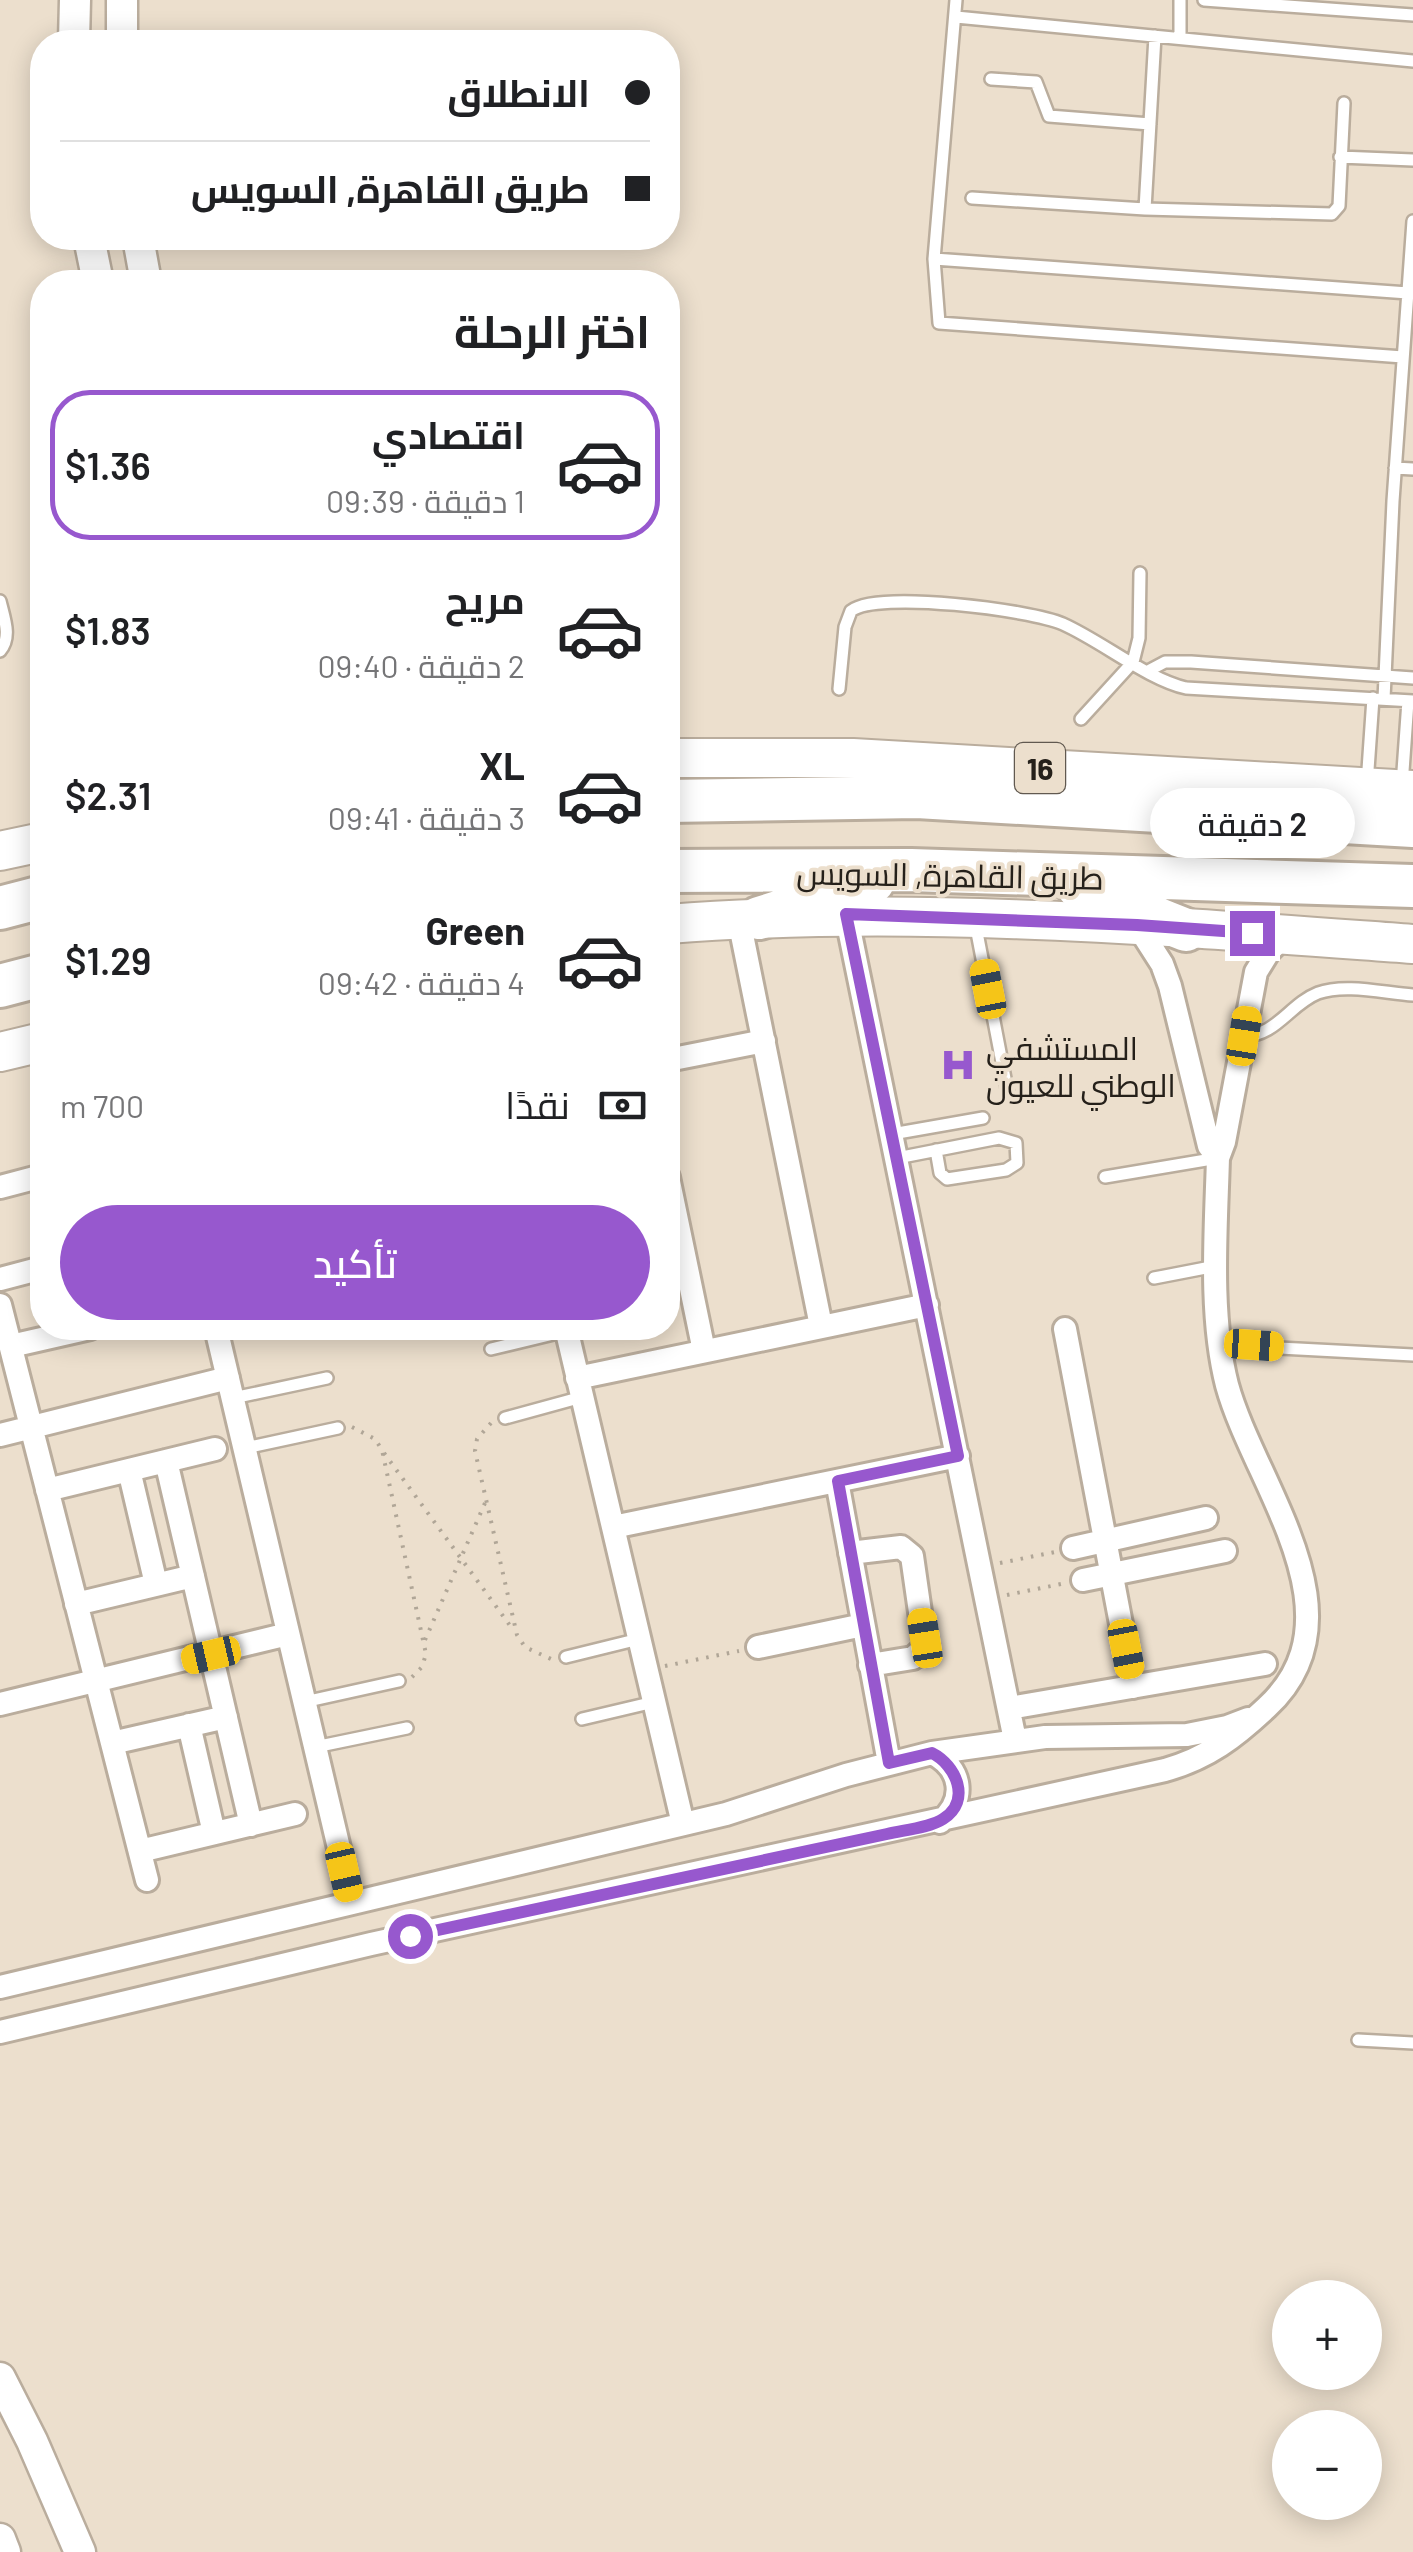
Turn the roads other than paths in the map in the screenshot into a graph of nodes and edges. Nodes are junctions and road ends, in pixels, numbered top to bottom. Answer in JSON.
{"nodes":[{"id":1,"x":75,"y":0,"type":"edge"},
{"id":2,"x":122,"y":0,"type":"edge"},
{"id":3,"x":956,"y":0,"type":"edge"},
{"id":4,"x":1180,"y":0,"type":"edge"},
{"id":5,"x":1204,"y":0,"type":"edge"},
{"id":6,"x":1300,"y":4,"type":"edge"},
{"id":7,"x":1413,"y":14,"type":"edge"},
{"id":8,"x":956,"y":17,"type":"junction"},
{"id":9,"x":74,"y":30,"type":"edge"},
{"id":10,"x":122,"y":30,"type":"edge"},
{"id":11,"x":1155,"y":36,"type":"junction"},
{"id":12,"x":1180,"y":38,"type":"junction"},
{"id":13,"x":1413,"y":61,"type":"edge"},
{"id":14,"x":991,"y":78,"type":"dead end"},
{"id":15,"x":1344,"y":103,"type":"dead end"},
{"id":16,"x":1150,"y":124,"type":"junction"},
{"id":17,"x":1340,"y":157,"type":"junction"},
{"id":18,"x":1413,"y":160,"type":"edge"},
{"id":19,"x":972,"y":198,"type":"dead end"},
{"id":20,"x":1146,"y":209,"type":"junction"},
{"id":21,"x":1413,"y":221,"type":"edge"},
{"id":22,"x":934,"y":259,"type":"junction"},
{"id":23,"x":1410,"y":285,"type":"edge"},
{"id":24,"x":1403,"y":357,"type":"junction"},
{"id":25,"x":1406,"y":404,"type":"edge"},
{"id":26,"x":1395,"y":468,"type":"junction"},
{"id":27,"x":1413,"y":468,"type":"edge"},
{"id":28,"x":1140,"y":573,"type":"dead end"},
{"id":29,"x":0,"y":601,"type":"edge"},
{"id":30,"x":0,"y":651,"type":"edge"},
{"id":31,"x":1133,"y":662,"type":"junction"},
{"id":32,"x":1148,"y":671,"type":"junction"},
{"id":33,"x":1385,"y":676,"type":"junction"},
{"id":34,"x":1413,"y":678,"type":"edge"},
{"id":35,"x":839,"y":688,"type":"dead end"},
{"id":36,"x":1379,"y":699,"type":"junction"},
{"id":37,"x":1410,"y":701,"type":"edge"},
{"id":38,"x":1081,"y":718,"type":"dead end"},
{"id":39,"x":680,"y":758,"type":"edge"},
{"id":40,"x":1399,"y":798,"type":"edge"},
{"id":41,"x":680,"y":800,"type":"edge"},
{"id":42,"x":30,"y":845,"type":"edge"},
{"id":43,"x":0,"y":851,"type":"edge"},
{"id":44,"x":912,"y":870,"type":"junction"},
{"id":45,"x":680,"y":871,"type":"edge"},
{"id":46,"x":1050,"y":875,"type":"junction"},
{"id":47,"x":1413,"y":886,"type":"edge"},
{"id":48,"x":30,"y":900,"type":"edge"},
{"id":49,"x":0,"y":908,"type":"edge"},
{"id":50,"x":846,"y":914,"type":"junction"},
{"id":51,"x":975,"y":918,"type":"junction"},
{"id":52,"x":749,"y":919,"type":"junction"},
{"id":53,"x":680,"y":923,"type":"edge"},
{"id":54,"x":1137,"y":925,"type":"junction"},
{"id":55,"x":1186,"y":930,"type":"junction"},
{"id":56,"x":1285,"y":934,"type":"junction"},
{"id":57,"x":1413,"y":944,"type":"edge"},
{"id":58,"x":30,"y":978,"type":"edge"},
{"id":59,"x":0,"y":986,"type":"edge"},
{"id":60,"x":1413,"y":995,"type":"edge"},
{"id":61,"x":1244,"y":1036,"type":"junction"},
{"id":62,"x":764,"y":1041,"type":"junction"},
{"id":63,"x":30,"y":1045,"type":"edge"},
{"id":64,"x":0,"y":1052,"type":"edge"},
{"id":65,"x":680,"y":1058,"type":"edge"},
{"id":66,"x":1008,"y":1094,"type":"dead end"},
{"id":67,"x":983,"y":1118,"type":"dead end"},
{"id":68,"x":892,"y":1134,"type":"junction"},
{"id":69,"x":936,"y":1150,"type":"junction"},
{"id":70,"x":898,"y":1158,"type":"junction"},
{"id":71,"x":1218,"y":1158,"type":"junction"},
{"id":72,"x":1105,"y":1177,"type":"dead end"},
{"id":73,"x":30,"y":1179,"type":"edge"},
{"id":74,"x":0,"y":1187,"type":"edge"},
{"id":75,"x":680,"y":1235,"type":"edge"},
{"id":76,"x":1216,"y":1266,"type":"junction"},
{"id":77,"x":30,"y":1271,"type":"edge"},
{"id":78,"x":0,"y":1278,"type":"edge"},
{"id":79,"x":1154,"y":1278,"type":"dead end"},
{"id":80,"x":0,"y":1305,"type":"edge"},
{"id":81,"x":927,"y":1305,"type":"junction"},
{"id":82,"x":821,"y":1326,"type":"junction"},
{"id":83,"x":1066,"y":1329,"type":"dead end"},
{"id":84,"x":37,"y":1340,"type":"edge"},
{"id":85,"x":219,"y":1340,"type":"edge"},
{"id":86,"x":525,"y":1340,"type":"edge"},
{"id":87,"x":569,"y":1340,"type":"edge"},
{"id":88,"x":1220,"y":1345,"type":"junction"},
{"id":89,"x":10,"y":1346,"type":"junction"},
{"id":90,"x":491,"y":1349,"type":"dead end"},
{"id":91,"x":704,"y":1351,"type":"junction"},
{"id":92,"x":1413,"y":1355,"type":"edge"},
{"id":93,"x":326,"y":1378,"type":"dead end"},
{"id":94,"x":230,"y":1388,"type":"junction"},
{"id":95,"x":580,"y":1388,"type":"junction"},
{"id":96,"x":11,"y":1398,"type":"edge"},
{"id":97,"x":504,"y":1418,"type":"road end"},
{"id":98,"x":31,"y":1428,"type":"junction"},
{"id":99,"x":338,"y":1428,"type":"road end"},
{"id":100,"x":0,"y":1435,"type":"edge"},
{"id":101,"x":244,"y":1448,"type":"junction"},
{"id":102,"x":215,"y":1449,"type":"dead end"},
{"id":103,"x":958,"y":1456,"type":"junction"},
{"id":104,"x":166,"y":1462,"type":"junction"},
{"id":105,"x":129,"y":1470,"type":"junction"},
{"id":106,"x":838,"y":1481,"type":"junction"},
{"id":107,"x":47,"y":1490,"type":"junction"},
{"id":108,"x":1206,"y":1518,"type":"dead end"},
{"id":109,"x":612,"y":1527,"type":"junction"},
{"id":110,"x":1149,"y":1531,"type":"junction"},
{"id":111,"x":1105,"y":1540,"type":"junction"},
{"id":112,"x":1073,"y":1548,"type":"road end"},
{"id":113,"x":1225,"y":1551,"type":"dead end"},
{"id":114,"x":850,"y":1554,"type":"junction"},
{"id":115,"x":1156,"y":1565,"type":"junction"},
{"id":116,"x":1112,"y":1574,"type":"junction"},
{"id":117,"x":193,"y":1576,"type":"junction"},
{"id":118,"x":1082,"y":1580,"type":"road end"},
{"id":119,"x":156,"y":1584,"type":"junction"},
{"id":120,"x":76,"y":1604,"type":"junction"},
{"id":121,"x":863,"y":1625,"type":"junction"},
{"id":122,"x":288,"y":1634,"type":"junction"},
{"id":123,"x":639,"y":1639,"type":"junction"},
{"id":124,"x":758,"y":1647,"type":"road end"},
{"id":125,"x":211,"y":1655,"type":"junction"},
{"id":126,"x":566,"y":1656,"type":"road end"},
{"id":127,"x":1265,"y":1664,"type":"dead end"},
{"id":128,"x":870,"y":1665,"type":"junction"},
{"id":129,"x":96,"y":1682,"type":"junction"},
{"id":130,"x":399,"y":1682,"type":"road end"},
{"id":131,"x":1133,"y":1686,"type":"junction"},
{"id":132,"x":304,"y":1702,"type":"junction"},
{"id":133,"x":654,"y":1702,"type":"junction"},
{"id":134,"x":0,"y":1704,"type":"edge"},
{"id":135,"x":1009,"y":1708,"type":"junction"},
{"id":136,"x":1264,"y":1710,"type":"junction"},
{"id":137,"x":226,"y":1717,"type":"junction"},
{"id":138,"x":582,"y":1720,"type":"dead end"},
{"id":139,"x":189,"y":1725,"type":"junction"},
{"id":140,"x":407,"y":1728,"type":"dead end"},
{"id":141,"x":1016,"y":1740,"type":"junction"},
{"id":142,"x":112,"y":1744,"type":"junction"},
{"id":143,"x":315,"y":1747,"type":"junction"},
{"id":144,"x":932,"y":1753,"type":"junction"},
{"id":145,"x":889,"y":1763,"type":"junction"},
{"id":146,"x":295,"y":1814,"type":"dead end"},
{"id":147,"x":940,"y":1822,"type":"junction"},
{"id":148,"x":683,"y":1824,"type":"junction"},
{"id":149,"x":251,"y":1825,"type":"junction"},
{"id":150,"x":214,"y":1833,"type":"junction"},
{"id":151,"x":140,"y":1851,"type":"junction"},
{"id":152,"x":147,"y":1880,"type":"dead end"},
{"id":153,"x":352,"y":1903,"type":"junction"},
{"id":154,"x":2,"y":1980,"type":"edge"},
{"id":155,"x":0,"y":2032,"type":"edge"},
{"id":156,"x":1358,"y":2040,"type":"dead end"},
{"id":157,"x":1413,"y":2044,"type":"edge"},
{"id":158,"x":0,"y":2378,"type":"edge"},
{"id":159,"x":0,"y":2538,"type":"edge"},
{"id":160,"x":5,"y":2552,"type":"edge"},
{"id":161,"x":80,"y":2552,"type":"edge"}],
"edges":[{"from":1,"to":9,"type":"street"},
{"from":2,"to":10,"type":"street"},
{"from":3,"to":8,"type":"lane"},
{"from":4,"to":12,"type":"lane"},
{"from":5,"to":6,"type":"lane"},
{"from":6,"to":7,"type":"lane"},
{"from":8,"to":11,"type":"lane"},
{"from":8,"to":22,"type":"lane"},
{"from":11,"to":12,"type":"lane"},
{"from":11,"to":16,"type":"lane"},
{"from":12,"to":13,"type":"lane"},
{"from":14,"to":16,"type":"lane"},
{"from":15,"to":17,"type":"lane"},
{"from":16,"to":20,"type":"lane"},
{"from":17,"to":18,"type":"lane"},
{"from":17,"to":20,"type":"lane"},
{"from":19,"to":20,"type":"lane"},
{"from":21,"to":23,"type":"lane"},
{"from":22,"to":23,"type":"lane"},
{"from":22,"to":24,"type":"lane"},
{"from":23,"to":24,"type":"lane"},
{"from":24,"to":25,"type":"lane"},
{"from":25,"to":26,"type":"lane"},
{"from":26,"to":27,"type":"lane"},
{"from":26,"to":33,"type":"lane"},
{"from":28,"to":31,"type":"lane"},
{"from":29,"to":30,"type":"lane"},
{"from":31,"to":32,"type":"lane"},
{"from":31,"to":35,"type":"lane"},
{"from":31,"to":38,"type":"lane"},
{"from":32,"to":33,"type":"lane"},
{"from":32,"to":36,"type":"lane"},
{"from":33,"to":34,"type":"lane"},
{"from":33,"to":36,"type":"lane"},
{"from":36,"to":37,"type":"lane"},
{"from":36,"to":40,"type":"lane"},
{"from":37,"to":40,"type":"lane"},
{"from":39,"to":40,"type":"main road","number":"16"},
{"from":40,"to":41,"type":"highway","number":"16"},
{"from":42,"to":43,"type":"main road"},
{"from":44,"to":45,"type":"highway","name":"طريق القاهرة, السويس"},
{"from":44,"to":46,"type":"highway","name":"طريق القاهرة, السويس"},
{"from":44,"to":52,"type":"highway"},
{"from":46,"to":47,"type":"highway","name":"طريق القاهرة, السويس"},
{"from":46,"to":55,"type":"highway"},
{"from":48,"to":49,"type":"highway"},
{"from":50,"to":51,"type":"main road","name":"طريق القاهرة, السويس"},
{"from":50,"to":52,"type":"main road","name":"طريق القاهرة, السويس"},
{"from":50,"to":68,"type":"street"},
{"from":51,"to":54,"type":"main road","name":"طريق القاهرة, السويس"},
{"from":51,"to":66,"type":"lane"},
{"from":52,"to":53,"type":"main road","name":"طريق القاهرة, السويس"},
{"from":52,"to":62,"type":"street"},
{"from":54,"to":55,"type":"main road","name":"طريق القاهرة, السويس"},
{"from":54,"to":71,"type":"street"},
{"from":55,"to":56,"type":"main road","name":"طريق القاهرة, السويس"},
{"from":56,"to":57,"type":"main road","name":"طريق القاهرة, السويس"},
{"from":56,"to":61,"type":"street"},
{"from":58,"to":59,"type":"highway"},
{"from":60,"to":61,"type":"lane"},
{"from":61,"to":71,"type":"street"},
{"from":62,"to":65,"type":"street"},
{"from":62,"to":82,"type":"street"},
{"from":63,"to":64,"type":"main road"},
{"from":67,"to":68,"type":"lane"},
{"from":68,"to":70,"type":"street"},
{"from":69,"to":69,"type":"lane"},
{"from":69,"to":70,"type":"lane"},
{"from":70,"to":81,"type":"street"},
{"from":71,"to":72,"type":"lane"},
{"from":71,"to":76,"type":"street"},
{"from":73,"to":74,"type":"street"},
{"from":75,"to":91,"type":"street"},
{"from":76,"to":79,"type":"lane"},
{"from":76,"to":88,"type":"street"},
{"from":77,"to":78,"type":"street"},
{"from":80,"to":89,"type":"street"},
{"from":81,"to":82,"type":"street"},
{"from":81,"to":103,"type":"street"},
{"from":82,"to":91,"type":"street"},
{"from":83,"to":111,"type":"street"},
{"from":84,"to":89,"type":"street"},
{"from":85,"to":94,"type":"street"},
{"from":86,"to":90,"type":"lane"},
{"from":87,"to":95,"type":"street"},
{"from":88,"to":92,"type":"lane"},
{"from":88,"to":136,"type":"street"},
{"from":89,"to":96,"type":"street"},
{"from":91,"to":95,"type":"street"},
{"from":93,"to":94,"type":"lane"},
{"from":94,"to":98,"type":"street"},
{"from":94,"to":101,"type":"street"},
{"from":95,"to":97,"type":"lane"},
{"from":95,"to":109,"type":"street"},
{"from":96,"to":98,"type":"street"},
{"from":98,"to":100,"type":"street"},
{"from":98,"to":107,"type":"street"},
{"from":99,"to":101,"type":"lane"},
{"from":101,"to":122,"type":"street"},
{"from":102,"to":104,"type":"street"},
{"from":103,"to":106,"type":"street"},
{"from":103,"to":135,"type":"street"},
{"from":104,"to":105,"type":"street"},
{"from":104,"to":117,"type":"street"},
{"from":105,"to":107,"type":"street"},
{"from":105,"to":119,"type":"street"},
{"from":106,"to":109,"type":"street"},
{"from":106,"to":114,"type":"street"},
{"from":107,"to":120,"type":"street"},
{"from":108,"to":110,"type":"street"},
{"from":109,"to":123,"type":"street"},
{"from":110,"to":111,"type":"street"},
{"from":110,"to":115,"type":"street"},
{"from":111,"to":112,"type":"street"},
{"from":111,"to":116,"type":"street"},
{"from":113,"to":115,"type":"street"},
{"from":114,"to":121,"type":"street"},
{"from":114,"to":128,"type":"street"},
{"from":115,"to":116,"type":"street"},
{"from":116,"to":118,"type":"street"},
{"from":116,"to":131,"type":"street"},
{"from":117,"to":119,"type":"street"},
{"from":117,"to":125,"type":"street"},
{"from":119,"to":120,"type":"street"},
{"from":120,"to":129,"type":"street"},
{"from":121,"to":124,"type":"street"},
{"from":121,"to":128,"type":"street"},
{"from":122,"to":125,"type":"street"},
{"from":122,"to":132,"type":"street"},
{"from":123,"to":126,"type":"lane"},
{"from":123,"to":133,"type":"street"},
{"from":125,"to":129,"type":"street"},
{"from":125,"to":137,"type":"street"},
{"from":127,"to":131,"type":"street"},
{"from":128,"to":145,"type":"street"},
{"from":129,"to":134,"type":"street"},
{"from":129,"to":142,"type":"street"},
{"from":130,"to":132,"type":"lane"},
{"from":131,"to":135,"type":"street"},
{"from":132,"to":143,"type":"street"},
{"from":133,"to":138,"type":"lane"},
{"from":133,"to":148,"type":"street"},
{"from":135,"to":141,"type":"street"},
{"from":136,"to":141,"type":"street"},
{"from":136,"to":147,"type":"street"},
{"from":137,"to":139,"type":"street"},
{"from":137,"to":149,"type":"street"},
{"from":139,"to":142,"type":"street"},
{"from":139,"to":150,"type":"street"},
{"from":140,"to":143,"type":"lane"},
{"from":141,"to":144,"type":"street"},
{"from":142,"to":151,"type":"street"},
{"from":143,"to":153,"type":"street"},
{"from":144,"to":145,"type":"street"},
{"from":144,"to":147,"type":"street"},
{"from":145,"to":148,"type":"street"},
{"from":146,"to":149,"type":"street"},
{"from":147,"to":155,"type":"street"},
{"from":148,"to":153,"type":"street"},
{"from":149,"to":150,"type":"street"},
{"from":150,"to":151,"type":"street"},
{"from":151,"to":152,"type":"street"},
{"from":153,"to":154,"type":"street"},
{"from":156,"to":157,"type":"lane"},
{"from":158,"to":161,"type":"street"},
{"from":159,"to":160,"type":"street"}]}
